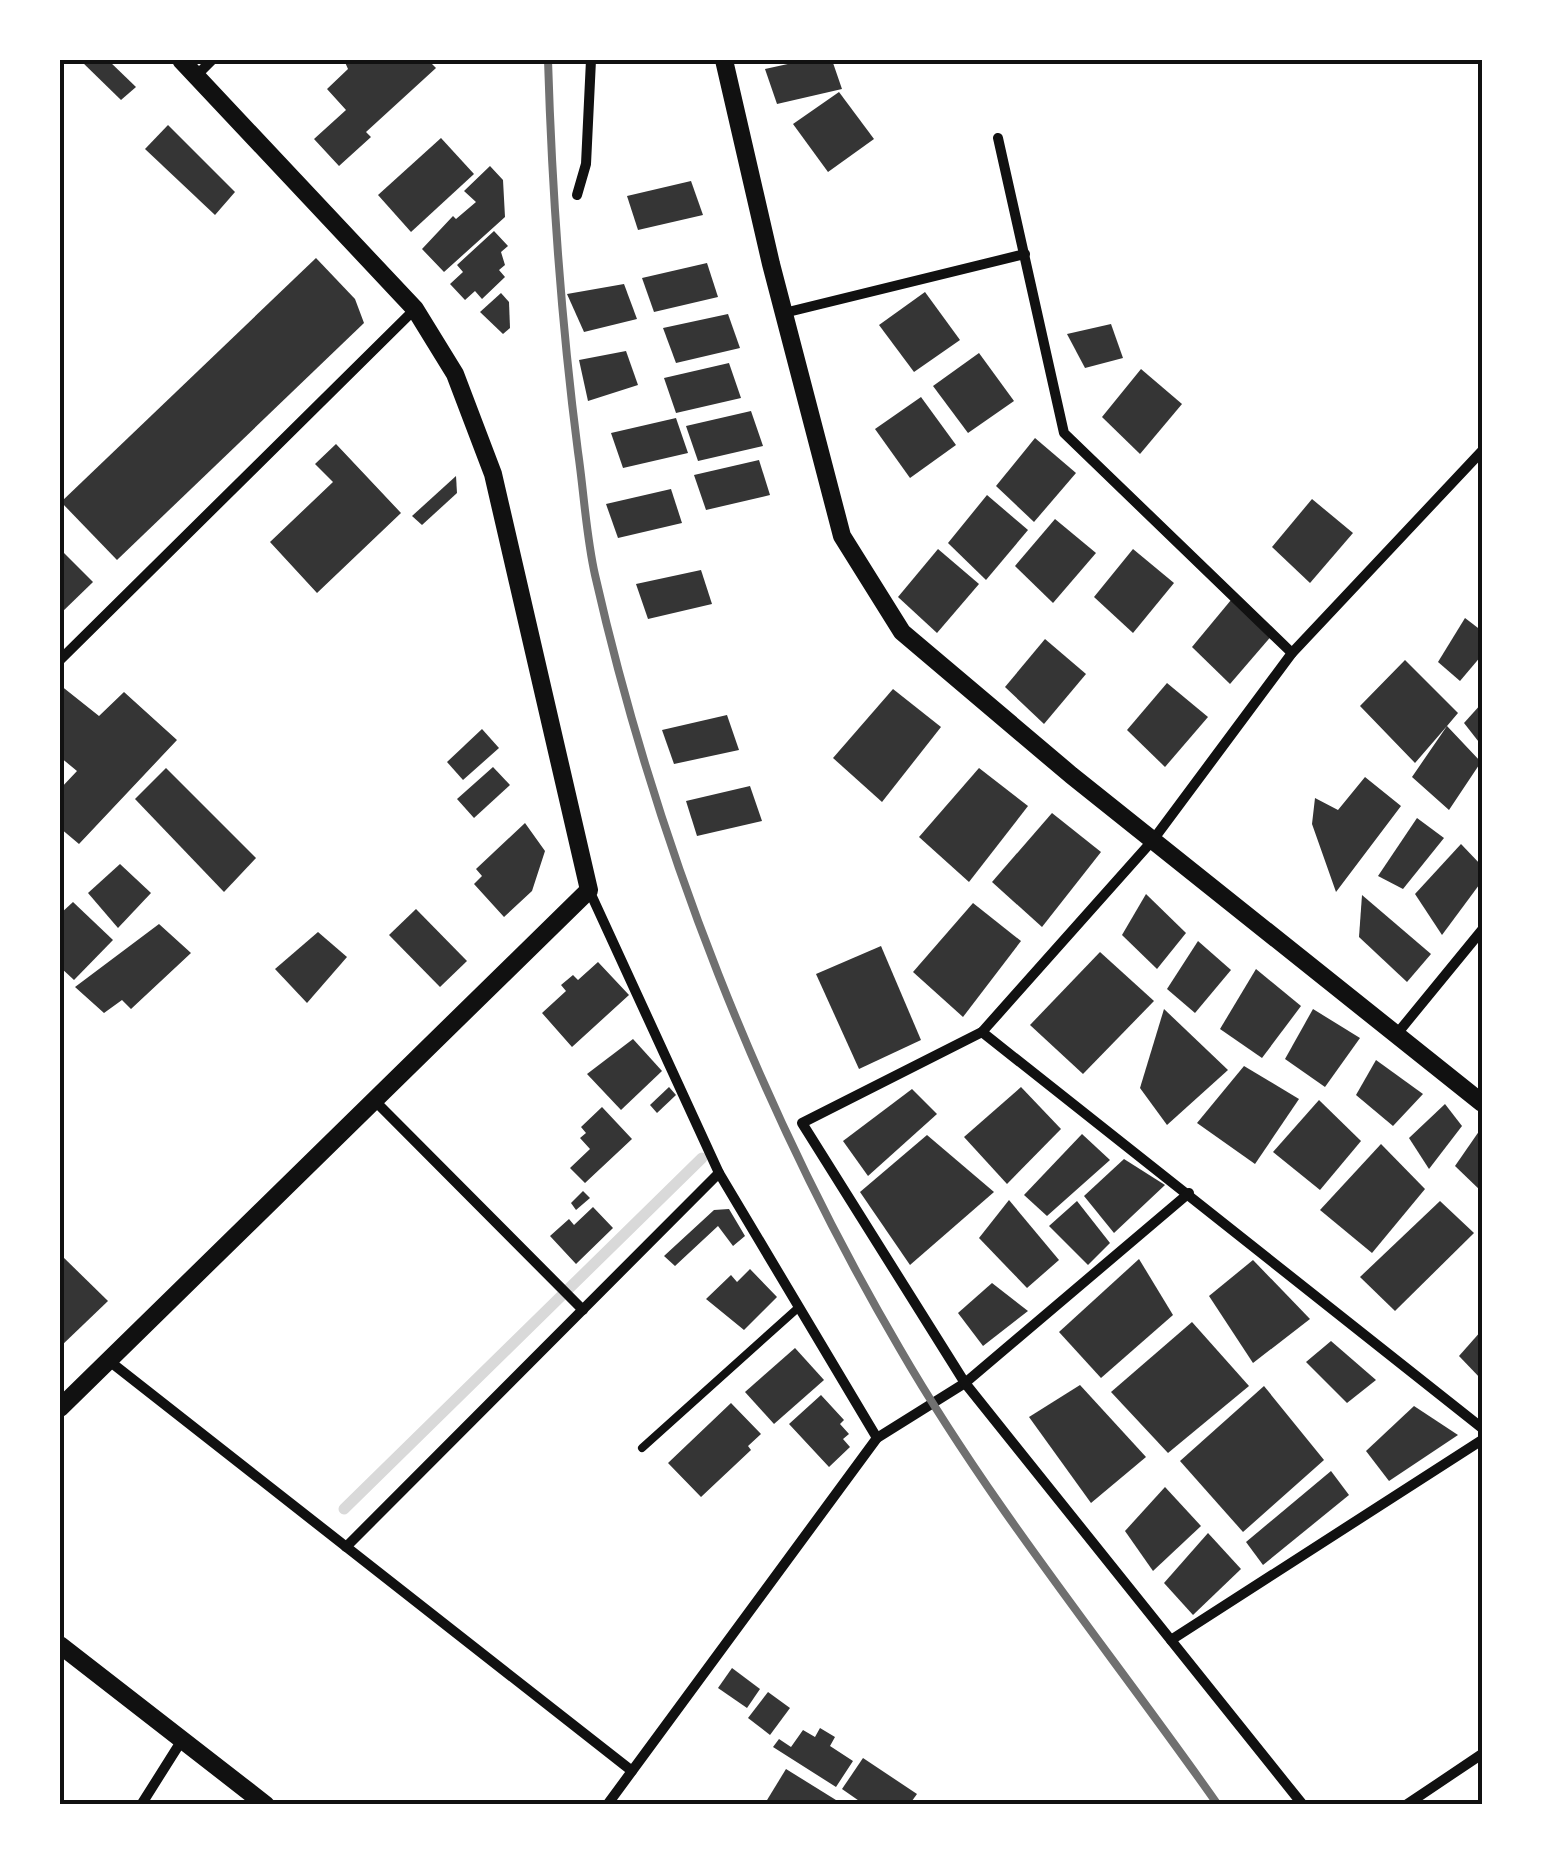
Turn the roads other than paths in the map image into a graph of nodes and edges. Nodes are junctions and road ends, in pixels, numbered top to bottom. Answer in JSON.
{"nodes":[{"id":1,"x":181,"y":60,"type":"edge"},
{"id":2,"x":212,"y":60,"type":"edge"},
{"id":3,"x":591,"y":60,"type":"edge"},
{"id":4,"x":724,"y":60,"type":"edge"},
{"id":5,"x":196,"y":76,"type":"junction"},
{"id":6,"x":998,"y":138,"type":"dead end"},
{"id":7,"x":577,"y":195,"type":"dead end"},
{"id":8,"x":1026,"y":254,"type":"junction"},
{"id":9,"x":415,"y":310,"type":"junction"},
{"id":10,"x":784,"y":313,"type":"junction"},
{"id":11,"x":1482,"y":451,"type":"edge"},
{"id":12,"x":1292,"y":653,"type":"junction"},
{"id":13,"x":60,"y":660,"type":"edge"},
{"id":14,"x":1152,"y":840,"type":"junction"},
{"id":15,"x":588,"y":890,"type":"junction"},
{"id":16,"x":1482,"y":930,"type":"edge"},
{"id":17,"x":982,"y":1032,"type":"junction"},
{"id":18,"x":1396,"y":1035,"type":"junction"},
{"id":19,"x":373,"y":1099,"type":"junction"},
{"id":20,"x":1482,"y":1104,"type":"edge"},
{"id":21,"x":719,"y":1173,"type":"junction"},
{"id":22,"x":1188,"y":1193,"type":"junction"},
{"id":23,"x":799,"y":1307,"type":"junction"},
{"id":24,"x":583,"y":1310,"type":"junction"},
{"id":25,"x":108,"y":1360,"type":"junction"},
{"id":26,"x":965,"y":1383,"type":"junction"},
{"id":27,"x":60,"y":1408,"type":"edge"},
{"id":28,"x":1482,"y":1428,"type":"edge"},
{"id":29,"x":877,"y":1438,"type":"junction"},
{"id":30,"x":1482,"y":1440,"type":"edge"},
{"id":31,"x":642,"y":1448,"type":"dead end"},
{"id":32,"x":346,"y":1547,"type":"junction"},
{"id":33,"x":1172,"y":1640,"type":"junction"},
{"id":34,"x":60,"y":1645,"type":"edge"},
{"id":35,"x":182,"y":1740,"type":"junction"},
{"id":36,"x":1482,"y":1754,"type":"edge"},
{"id":37,"x":632,"y":1771,"type":"junction"},
{"id":38,"x":142,"y":1805,"type":"edge"},
{"id":39,"x":266,"y":1805,"type":"edge"},
{"id":40,"x":607,"y":1805,"type":"edge"},
{"id":41,"x":1303,"y":1805,"type":"edge"},
{"id":42,"x":1406,"y":1805,"type":"edge"}],
"edges":[{"from":1,"to":5,"type":"street"},
{"from":2,"to":5,"type":"street"},
{"from":3,"to":7,"type":"street"},
{"from":4,"to":10,"type":"street"},
{"from":5,"to":9,"type":"street"},
{"from":6,"to":8,"type":"street"},
{"from":8,"to":10,"type":"street"},
{"from":8,"to":12,"type":"street"},
{"from":9,"to":13,"type":"street"},
{"from":9,"to":15,"type":"street"},
{"from":10,"to":14,"type":"street"},
{"from":11,"to":12,"type":"street"},
{"from":12,"to":14,"type":"street"},
{"from":14,"to":17,"type":"street"},
{"from":14,"to":18,"type":"street"},
{"from":15,"to":19,"type":"street"},
{"from":15,"to":21,"type":"street"},
{"from":16,"to":18,"type":"street"},
{"from":17,"to":22,"type":"street"},
{"from":17,"to":26,"type":"street"},
{"from":18,"to":20,"type":"street"},
{"from":19,"to":24,"type":"street"},
{"from":19,"to":25,"type":"street"},
{"from":21,"to":23,"type":"street"},
{"from":21,"to":24,"type":"street"},
{"from":22,"to":26,"type":"street"},
{"from":22,"to":28,"type":"street"},
{"from":23,"to":29,"type":"street"},
{"from":23,"to":31,"type":"lane"},
{"from":24,"to":32,"type":"street"},
{"from":25,"to":27,"type":"street"},
{"from":25,"to":32,"type":"street"},
{"from":26,"to":29,"type":"street"},
{"from":26,"to":33,"type":"street"},
{"from":29,"to":37,"type":"street"},
{"from":30,"to":33,"type":"street"},
{"from":32,"to":37,"type":"street"},
{"from":33,"to":41,"type":"street"},
{"from":34,"to":35,"type":"street"},
{"from":35,"to":38,"type":"street"},
{"from":35,"to":39,"type":"street"},
{"from":36,"to":42,"type":"street"},
{"from":37,"to":40,"type":"street"}]}
